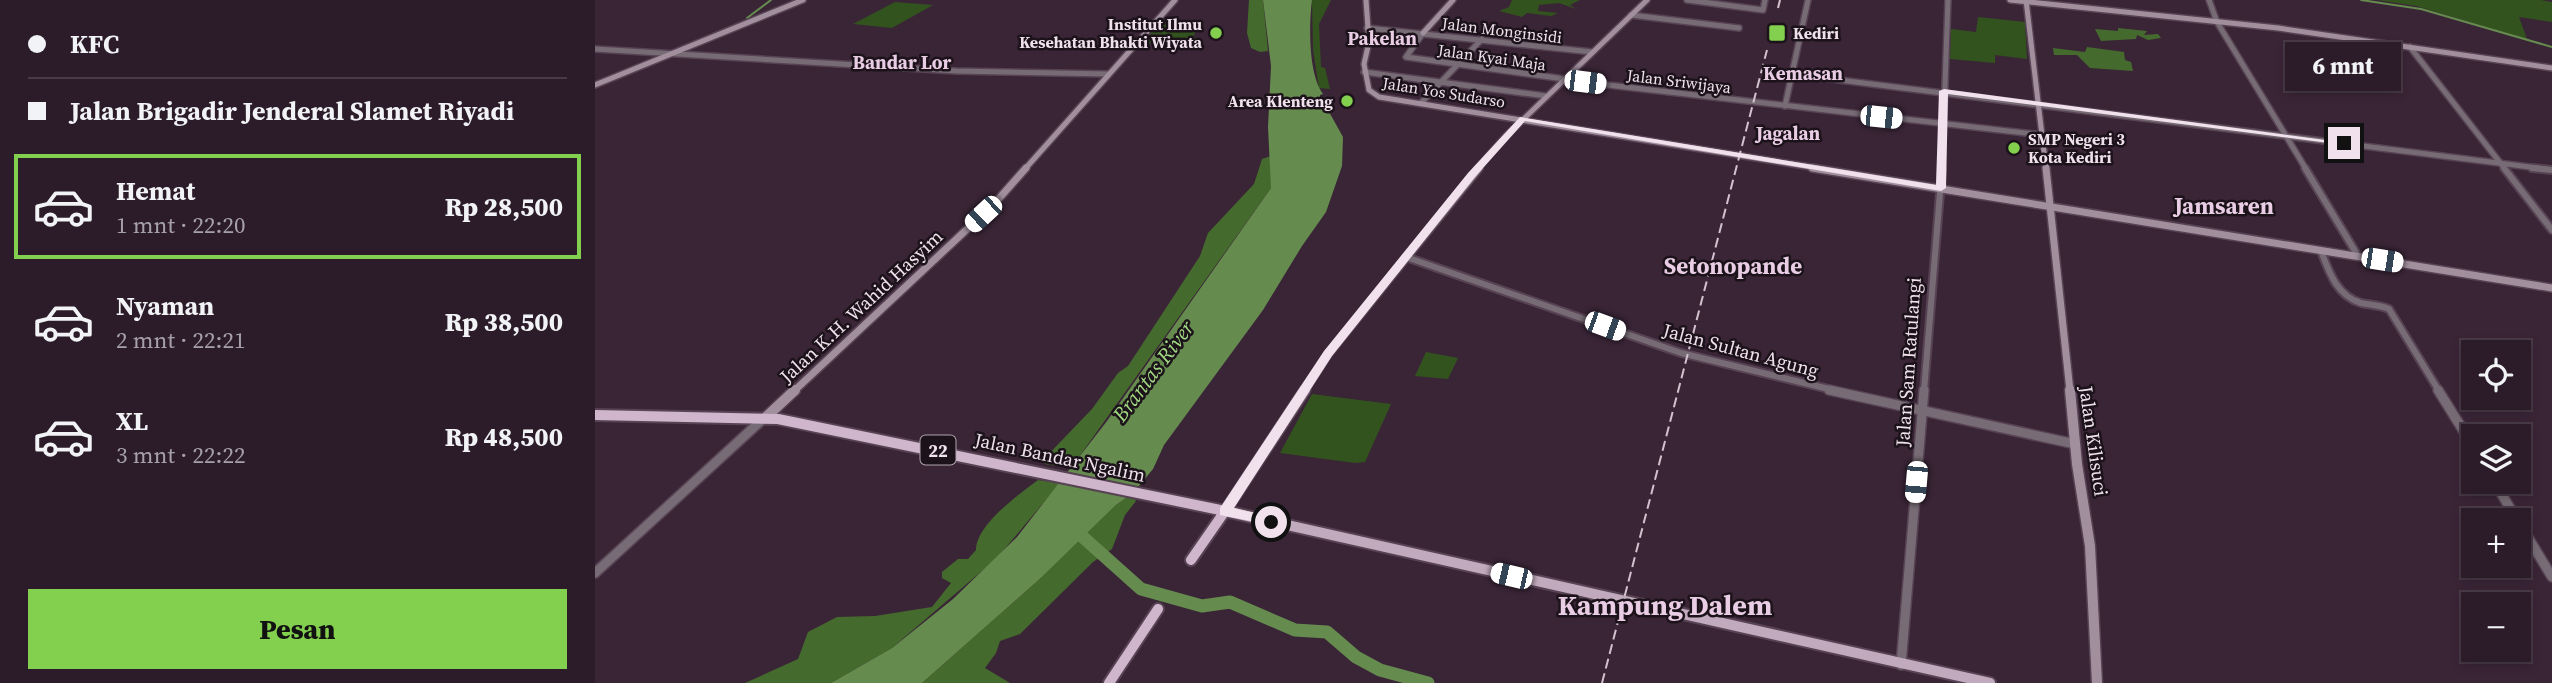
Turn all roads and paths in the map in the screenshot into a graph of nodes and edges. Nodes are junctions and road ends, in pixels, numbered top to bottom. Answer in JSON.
{"nodes":[{"id":1,"x":803,"y":0,"type":"edge"},
{"id":2,"x":1175,"y":0,"type":"edge"},
{"id":3,"x":1366,"y":0,"type":"edge"},
{"id":4,"x":1453,"y":0,"type":"edge"},
{"id":5,"x":1647,"y":0,"type":"edge"},
{"id":6,"x":1687,"y":0,"type":"edge"},
{"id":7,"x":1765,"y":0,"type":"edge"},
{"id":8,"x":1808,"y":0,"type":"edge"},
{"id":9,"x":1948,"y":0,"type":"edge"},
{"id":10,"x":2010,"y":0,"type":"edge"},
{"id":11,"x":2209,"y":0,"type":"edge"},
{"id":12,"x":2026,"y":1,"type":"edge"},
{"id":13,"x":1631,"y":15,"type":"junction"},
{"id":14,"x":2217,"y":22,"type":"junction"},
{"id":15,"x":1739,"y":28,"type":"dead end"},
{"id":16,"x":1367,"y":29,"type":"junction"},
{"id":17,"x":1423,"y":33,"type":"junction"},
{"id":18,"x":1482,"y":39,"type":"junction"},
{"id":19,"x":2410,"y":47,"type":"junction"},
{"id":20,"x":595,"y":50,"type":"edge"},
{"id":21,"x":1592,"y":52,"type":"junction"},
{"id":22,"x":670,"y":54,"type":"junction"},
{"id":23,"x":1457,"y":65,"type":"junction"},
{"id":24,"x":2552,"y":68,"type":"edge"},
{"id":25,"x":1364,"y":72,"type":"junction"},
{"id":26,"x":1109,"y":74,"type":"junction"},
{"id":27,"x":1792,"y":74,"type":"junction"},
{"id":28,"x":1563,"y":79,"type":"junction"},
{"id":29,"x":1441,"y":82,"type":"junction"},
{"id":30,"x":595,"y":85,"type":"edge"},
{"id":31,"x":1944,"y":91,"type":"junction"},
{"id":32,"x":1546,"y":96,"type":"junction"},
{"id":33,"x":1421,"y":103,"type":"junction"},
{"id":34,"x":2040,"y":103,"type":"junction"},
{"id":35,"x":1785,"y":106,"type":"junction"},
{"id":36,"x":1523,"y":118,"type":"junction"},
{"id":37,"x":1942,"y":124,"type":"junction"},
{"id":38,"x":2043,"y":135,"type":"junction"},
{"id":39,"x":2284,"y":135,"type":"junction"},
{"id":40,"x":2499,"y":163,"type":"junction"},
{"id":41,"x":2552,"y":170,"type":"edge"},
{"id":42,"x":1941,"y":188,"type":"junction"},
{"id":43,"x":2050,"y":205,"type":"junction"},
{"id":44,"x":2552,"y":230,"type":"edge"},
{"id":45,"x":2321,"y":251,"type":"junction"},
{"id":46,"x":1406,"y":257,"type":"junction"},
{"id":47,"x":2358,"y":257,"type":"junction"},
{"id":48,"x":2552,"y":288,"type":"edge"},
{"id":49,"x":1923,"y":410,"type":"junction"},
{"id":50,"x":595,"y":415,"type":"edge"},
{"id":51,"x":765,"y":418,"type":"junction"},
{"id":52,"x":2461,"y":426,"type":"edge"},
{"id":53,"x":2075,"y":444,"type":"junction"},
{"id":54,"x":1224,"y":511,"type":"junction"},
{"id":55,"x":2531,"y":542,"type":"edge"},
{"id":56,"x":1191,"y":560,"type":"dead end"},
{"id":57,"x":595,"y":573,"type":"edge"},
{"id":58,"x":2552,"y":577,"type":"edge"},
{"id":59,"x":1158,"y":609,"type":"dead end"},
{"id":60,"x":1901,"y":664,"type":"junction"},
{"id":61,"x":1109,"y":683,"type":"edge"},
{"id":62,"x":1990,"y":683,"type":"edge"},
{"id":63,"x":2097,"y":683,"type":"edge"}],
"edges":[{"from":1,"to":22,"type":"main road"},
{"from":2,"to":26,"type":"main road","name":"Jalan K.H. Wahid Hasyim"},
{"from":3,"to":16,"type":"main road","name":"Jalan Yos Sudarso"},
{"from":4,"to":17,"type":"main road"},
{"from":5,"to":13,"type":"main road"},
{"from":6,"to":7,"type":"street"},
{"from":8,"to":27,"type":"street"},
{"from":9,"to":31,"type":"street","name":"Jalan Sam Ratulangi"},
{"from":10,"to":12,"type":"main road"},
{"from":11,"to":14,"type":"street"},
{"from":12,"to":14,"type":"main road"},
{"from":12,"to":34,"type":"main road","name":"Jalan Kilisuci"},
{"from":13,"to":15,"type":"street"},
{"from":13,"to":21,"type":"main road"},
{"from":14,"to":19,"type":"main road"},
{"from":14,"to":39,"type":"street"},
{"from":16,"to":17,"type":"street","name":"Jalan Monginsidi"},
{"from":16,"to":25,"type":"main road","name":"Jalan Yos Sudarso"},
{"from":17,"to":18,"type":"street","name":"Jalan Monginsidi"},
{"from":17,"to":23,"type":"street","name":"Jalan Kyai Maja"},
{"from":18,"to":21,"type":"street","name":"Jalan Monginsidi"},
{"from":18,"to":23,"type":"street"},
{"from":19,"to":24,"type":"main road"},
{"from":19,"to":40,"type":"street"},
{"from":20,"to":22,"type":"street"},
{"from":21,"to":28,"type":"main road"},
{"from":22,"to":26,"type":"street"},
{"from":22,"to":30,"type":"main road"},
{"from":23,"to":28,"type":"street","name":"Jalan Kyai Maja"},
{"from":23,"to":29,"type":"street"},
{"from":25,"to":29,"type":"street"},
{"from":25,"to":33,"type":"main road","name":"Jalan Yos Sudarso"},
{"from":26,"to":51,"type":"main road","name":"Jalan K.H. Wahid Hasyim"},
{"from":27,"to":31,"type":"street"},
{"from":27,"to":35,"type":"street"},
{"from":28,"to":32,"type":"main road"},
{"from":28,"to":35,"type":"street","name":"Jalan Sriwijaya"},
{"from":29,"to":32,"type":"street"},
{"from":29,"to":33,"type":"street"},
{"from":31,"to":34,"type":"street"},
{"from":31,"to":37,"type":"street","name":"Jalan Sam Ratulangi"},
{"from":32,"to":36,"type":"main road"},
{"from":33,"to":36,"type":"main road","name":"Jalan Yos Sudarso"},
{"from":34,"to":38,"type":"main road","name":"Jalan Kilisuci"},
{"from":34,"to":39,"type":"street"},
{"from":35,"to":37,"type":"street","name":"Jalan Sriwijaya"},
{"from":36,"to":42,"type":"main road","name":"Jalan Yos Sudarso"},
{"from":36,"to":46,"type":"main road"},
{"from":37,"to":38,"type":"street","name":"Jalan Sriwijaya"},
{"from":37,"to":42,"type":"street","name":"Jalan Sam Ratulangi"},
{"from":38,"to":43,"type":"main road","name":"Jalan Kilisuci"},
{"from":39,"to":40,"type":"street"},
{"from":39,"to":47,"type":"street"},
{"from":40,"to":41,"type":"street"},
{"from":40,"to":44,"type":"street"},
{"from":42,"to":43,"type":"main road","name":"Jalan Yos Sudarso"},
{"from":42,"to":49,"type":"street","name":"Jalan Sam Ratulangi"},
{"from":43,"to":45,"type":"main road","name":"Jalan Yos Sudarso"},
{"from":43,"to":53,"type":"main road","name":"Jalan Kilisuci"},
{"from":45,"to":47,"type":"main road","name":"Jalan Yos Sudarso"},
{"from":45,"to":52,"type":"street"},
{"from":46,"to":49,"type":"street","name":"Jalan Sultan Agung"},
{"from":46,"to":54,"type":"main road"},
{"from":47,"to":48,"type":"main road","name":"Jalan Yos Sudarso"},
{"from":49,"to":53,"type":"street","name":"Jalan Sultan Agung"},
{"from":49,"to":60,"type":"street","name":"Jalan Sam Ratulangi"},
{"from":50,"to":51,"type":"highway","number":"22"},
{"from":51,"to":54,"type":"highway","name":"Jalan Bandar Ngalim","number":"22"},
{"from":51,"to":57,"type":"street"},
{"from":53,"to":63,"type":"main road","name":"Jalan Kilisuci"},
{"from":54,"to":56,"type":"highway"},
{"from":54,"to":60,"type":"main road"},
{"from":55,"to":58,"type":"street"},
{"from":59,"to":61,"type":"highway"},
{"from":60,"to":62,"type":"main road"}]}
